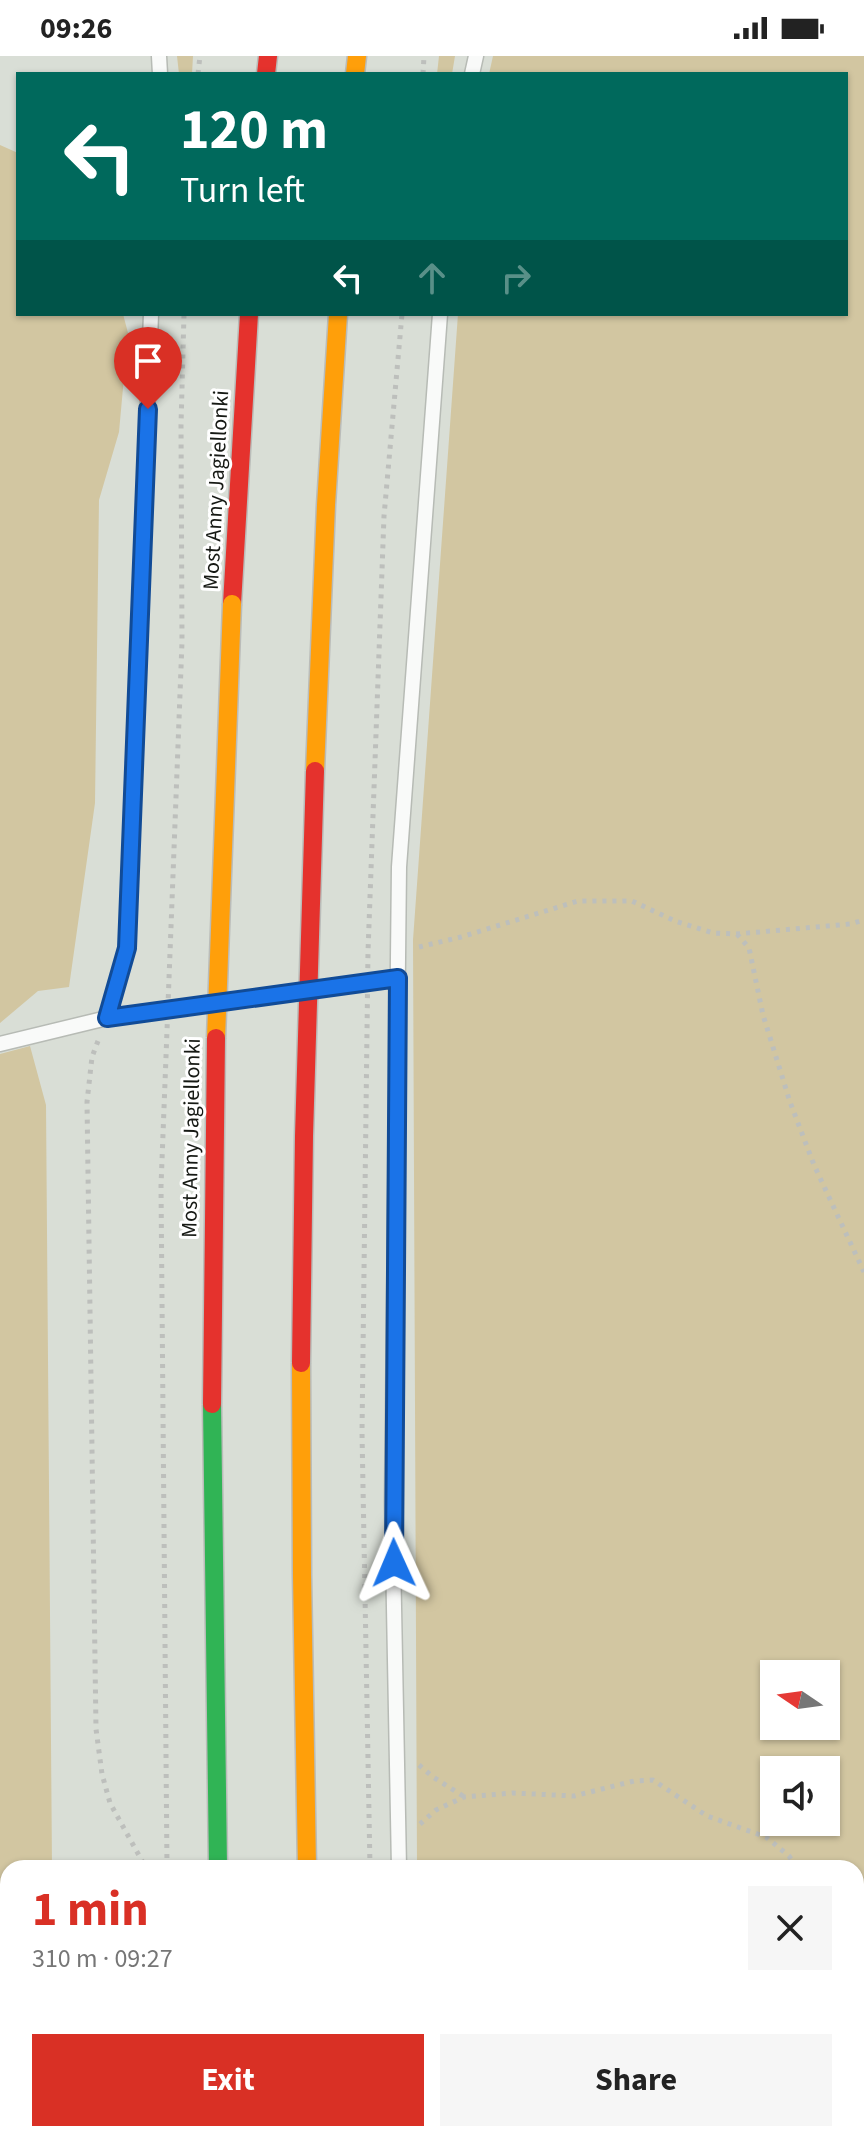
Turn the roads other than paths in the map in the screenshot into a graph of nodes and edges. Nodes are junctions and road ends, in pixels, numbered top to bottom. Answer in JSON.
{"nodes":[{"id":1,"x":151,"y":316,"type":"edge"},
{"id":2,"x":249,"y":316,"type":"edge"},
{"id":3,"x":338,"y":316,"type":"edge"},
{"id":4,"x":440,"y":316,"type":"edge"},
{"id":5,"x":398,"y":978,"type":"junction"},
{"id":6,"x":107,"y":1018,"type":"junction"},
{"id":7,"x":0,"y":1044,"type":"edge"},
{"id":8,"x":218,"y":1860,"type":"edge"},
{"id":9,"x":307,"y":1860,"type":"edge"},
{"id":10,"x":399,"y":1860,"type":"edge"}],
"edges":[{"from":1,"to":6,"type":"lane"},
{"from":2,"to":8,"type":"highway","name":"Most Anny Jagiellonki","bridge":true},
{"from":3,"to":9,"type":"highway","bridge":true},
{"from":4,"to":5,"type":"lane"},
{"from":5,"to":6,"type":"lane"},
{"from":5,"to":10,"type":"lane"},
{"from":6,"to":7,"type":"lane"}]}
